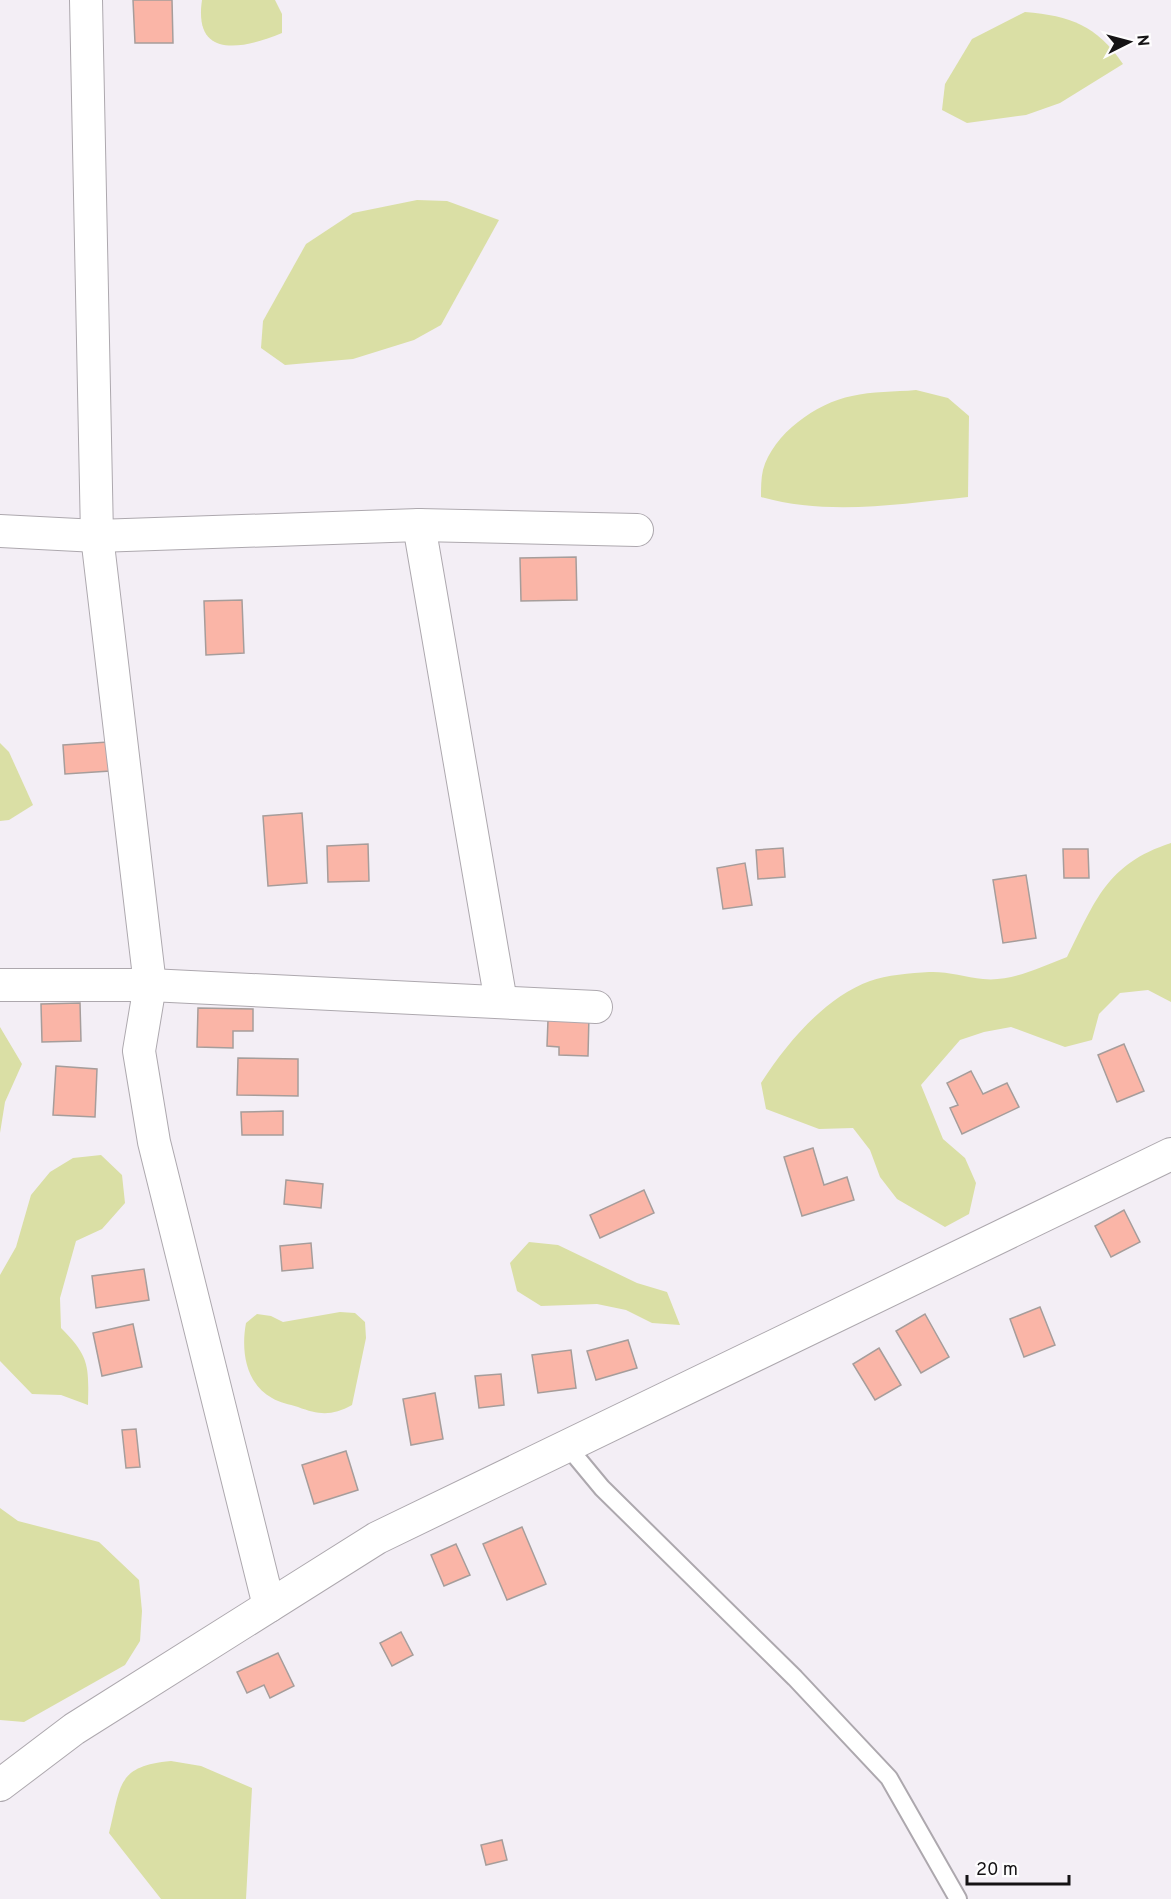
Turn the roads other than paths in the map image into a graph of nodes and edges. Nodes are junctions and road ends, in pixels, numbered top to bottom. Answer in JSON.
{"nodes":[{"id":1,"x":86,"y":0,"type":"edge"},
{"id":2,"x":419,"y":525,"type":"junction"},
{"id":3,"x":637,"y":530,"type":"dead end"},
{"id":4,"x":0,"y":531,"type":"edge"},
{"id":5,"x":97,"y":536,"type":"junction"},
{"id":6,"x":0,"y":985,"type":"edge"},
{"id":7,"x":150,"y":985,"type":"junction"},
{"id":8,"x":501,"y":1002,"type":"junction"},
{"id":9,"x":596,"y":1007,"type":"dead end"},
{"id":10,"x":1171,"y":1154,"type":"edge"},
{"id":11,"x":568,"y":1447,"type":"junction"},
{"id":12,"x":268,"y":1606,"type":"junction"},
{"id":13,"x":0,"y":1785,"type":"edge"},
{"id":14,"x":958,"y":1899,"type":"edge"}],
"edges":[{"from":1,"to":5,"type":"street"},
{"from":2,"to":3,"type":"street"},
{"from":2,"to":5,"type":"street"},
{"from":2,"to":8,"type":"street"},
{"from":4,"to":5,"type":"street"},
{"from":5,"to":7,"type":"street"},
{"from":6,"to":7,"type":"street"},
{"from":7,"to":8,"type":"street"},
{"from":7,"to":12,"type":"street"},
{"from":8,"to":9,"type":"street"},
{"from":10,"to":11,"type":"street"},
{"from":11,"to":12,"type":"street"},
{"from":11,"to":14,"type":"lane"},
{"from":12,"to":13,"type":"street"}]}
